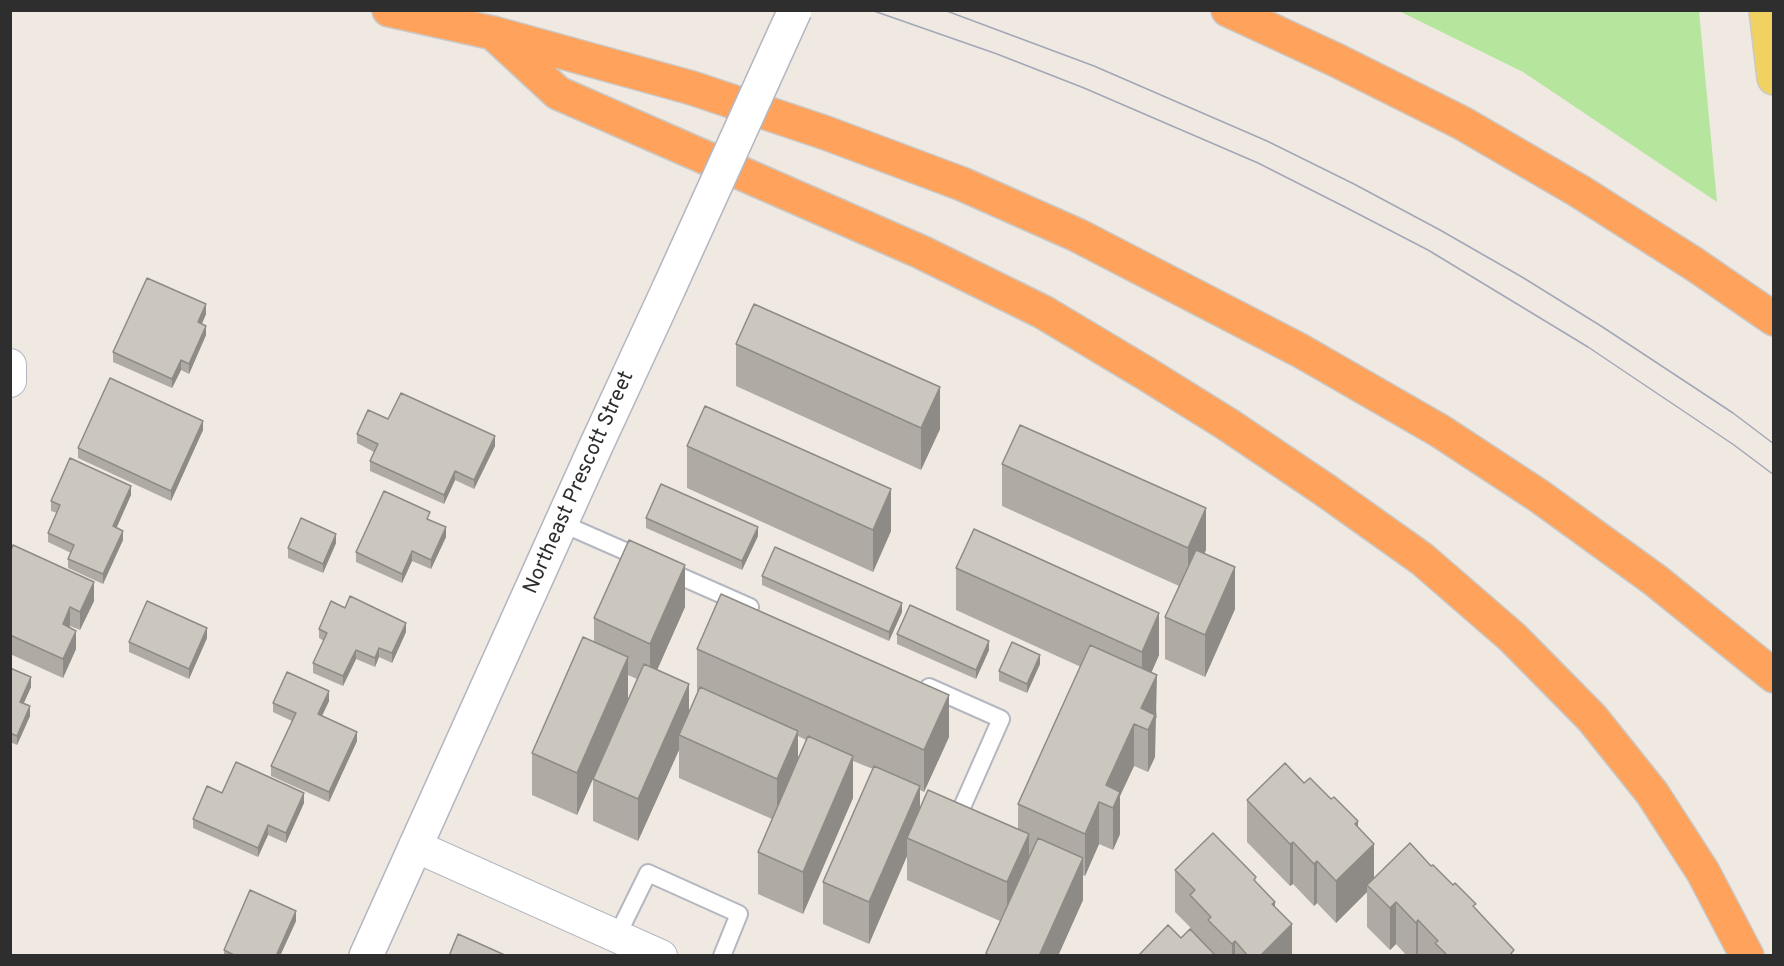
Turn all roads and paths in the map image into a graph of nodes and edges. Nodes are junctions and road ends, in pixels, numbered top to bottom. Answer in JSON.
{"nodes":[{"id":1,"x":389,"y":10,"type":"edge"},
{"id":2,"x":795,"y":10,"type":"edge"},
{"id":3,"x":1228,"y":10,"type":"edge"},
{"id":4,"x":1768,"y":15,"type":"edge"},
{"id":5,"x":493,"y":33,"type":"junction"},
{"id":6,"x":1773,"y":78,"type":"edge"},
{"id":7,"x":1773,"y":319,"type":"edge"},
{"id":8,"x":10,"y":366,"type":"edge"},
{"id":9,"x":10,"y":381,"type":"edge"},
{"id":10,"x":561,"y":523,"type":"junction"},
{"id":11,"x":765,"y":614,"type":"edge"},
{"id":12,"x":1773,"y":676,"type":"edge"},
{"id":13,"x":915,"y":681,"type":"edge"},
{"id":14,"x":959,"y":814,"type":"edge"},
{"id":15,"x":416,"y":846,"type":"junction"},
{"id":16,"x":617,"y":936,"type":"junction"},
{"id":17,"x":366,"y":956,"type":"edge"},
{"id":18,"x":661,"y":956,"type":"edge"},
{"id":19,"x":722,"y":956,"type":"edge"},
{"id":20,"x":1747,"y":956,"type":"edge"}],
"edges":[{"from":1,"to":5,"type":"highway"},
{"from":2,"to":10,"type":"street","name":"Northeast Prescott Street","bridge":true},
{"from":3,"to":7,"type":"highway"},
{"from":4,"to":6,"type":"main road"},
{"from":5,"to":12,"type":"highway"},
{"from":5,"to":20,"type":"highway"},
{"from":8,"to":9,"type":"street"},
{"from":10,"to":11,"type":"lane"},
{"from":10,"to":15,"type":"street","name":"Northeast Prescott Street"},
{"from":13,"to":14,"type":"lane"},
{"from":15,"to":16,"type":"street"},
{"from":15,"to":17,"type":"street","name":"Northeast Prescott Street"},
{"from":16,"to":18,"type":"street"},
{"from":16,"to":19,"type":"lane"}]}
